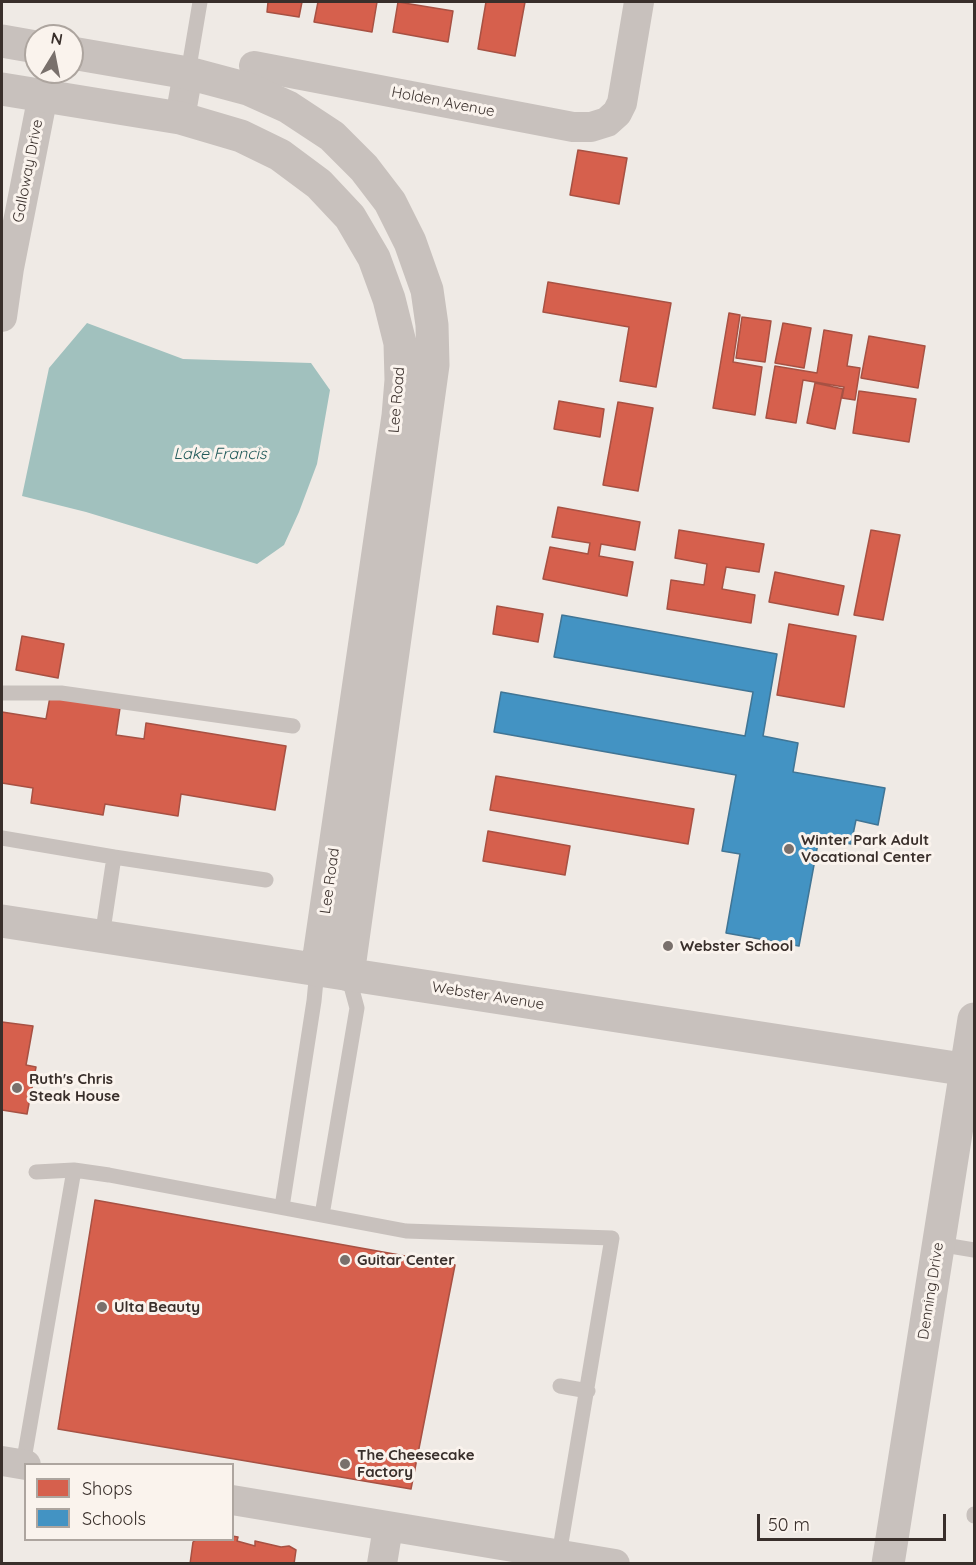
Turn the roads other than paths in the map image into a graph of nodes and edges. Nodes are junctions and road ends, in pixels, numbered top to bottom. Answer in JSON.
{"nodes":[{"id":1,"x":200,"y":2,"type":"edge"},
{"id":2,"x":639,"y":2,"type":"edge"},
{"id":3,"x":2,"y":41,"type":"edge"},
{"id":4,"x":24,"y":45,"type":"edge"},
{"id":5,"x":84,"y":55,"type":"edge"},
{"id":6,"x":254,"y":66,"type":"dead end"},
{"id":7,"x":188,"y":74,"type":"junction"},
{"id":8,"x":2,"y":89,"type":"edge"},
{"id":9,"x":43,"y":95,"type":"junction"},
{"id":10,"x":180,"y":118,"type":"junction"},
{"id":11,"x":5,"y":267,"type":"edge"},
{"id":12,"x":2,"y":317,"type":"edge"},
{"id":13,"x":393,"y":548,"type":"junction"},
{"id":14,"x":2,"y":693,"type":"edge"},
{"id":15,"x":293,"y":726,"type":"dead end"},
{"id":16,"x":2,"y":838,"type":"edge"},
{"id":17,"x":114,"y":857,"type":"junction"},
{"id":18,"x":266,"y":880,"type":"dead end"},
{"id":19,"x":2,"y":921,"type":"edge"},
{"id":20,"x":102,"y":936,"type":"junction"},
{"id":21,"x":332,"y":972,"type":"junction"},
{"id":22,"x":975,"y":1018,"type":"edge"},
{"id":23,"x":970,"y":1070,"type":"edge"},
{"id":24,"x":74,"y":1170,"type":"junction"},
{"id":25,"x":36,"y":1172,"type":"dead end"},
{"id":26,"x":282,"y":1207,"type":"junction"},
{"id":27,"x":322,"y":1215,"type":"junction"},
{"id":28,"x":938,"y":1244,"type":"junction"},
{"id":29,"x":975,"y":1251,"type":"edge"},
{"id":30,"x":560,"y":1386,"type":"dead end"},
{"id":31,"x":588,"y":1391,"type":"junction"},
{"id":32,"x":17,"y":1464,"type":"edge"},
{"id":33,"x":234,"y":1500,"type":"edge"},
{"id":34,"x":388,"y":1527,"type":"junction"},
{"id":35,"x":560,"y":1555,"type":"junction"},
{"id":36,"x":382,"y":1563,"type":"edge"},
{"id":37,"x":615,"y":1563,"type":"edge"},
{"id":38,"x":888,"y":1563,"type":"edge"}],
"edges":[{"from":1,"to":7,"type":"lane"},
{"from":2,"to":6,"type":"street","name":"Holden Avenue"},
{"from":3,"to":4,"type":"street"},
{"from":5,"to":7,"type":"street","name":"Lee Road"},
{"from":7,"to":10,"type":"street"},
{"from":7,"to":13,"type":"street","name":"Lee Road"},
{"from":8,"to":9,"type":"street","name":"Lee Road"},
{"from":9,"to":10,"type":"street","name":"Lee Road"},
{"from":9,"to":11,"type":"street","name":"Galloway Drive"},
{"from":10,"to":13,"type":"street","name":"Lee Road"},
{"from":11,"to":12,"type":"street","name":"Galloway Drive"},
{"from":13,"to":21,"type":"street","name":"Lee Road"},
{"from":14,"to":15,"type":"lane"},
{"from":16,"to":17,"type":"lane"},
{"from":17,"to":18,"type":"lane"},
{"from":17,"to":20,"type":"lane"},
{"from":19,"to":20,"type":"street","name":"Webster Avenue"},
{"from":20,"to":21,"type":"street","name":"Webster Avenue"},
{"from":21,"to":23,"type":"street","name":"Webster Avenue"},
{"from":21,"to":26,"type":"lane"},
{"from":21,"to":27,"type":"lane"},
{"from":22,"to":23,"type":"street","name":"Denning Drive"},
{"from":23,"to":28,"type":"street","name":"Denning Drive"},
{"from":24,"to":25,"type":"lane"},
{"from":24,"to":26,"type":"lane"},
{"from":24,"to":32,"type":"lane"},
{"from":26,"to":27,"type":"lane"},
{"from":27,"to":31,"type":"lane"},
{"from":28,"to":29,"type":"lane"},
{"from":28,"to":38,"type":"street","name":"Denning Drive"},
{"from":30,"to":31,"type":"lane"},
{"from":31,"to":35,"type":"lane"},
{"from":33,"to":34,"type":"street"},
{"from":34,"to":35,"type":"street"},
{"from":34,"to":36,"type":"street"},
{"from":35,"to":37,"type":"street"}]}
